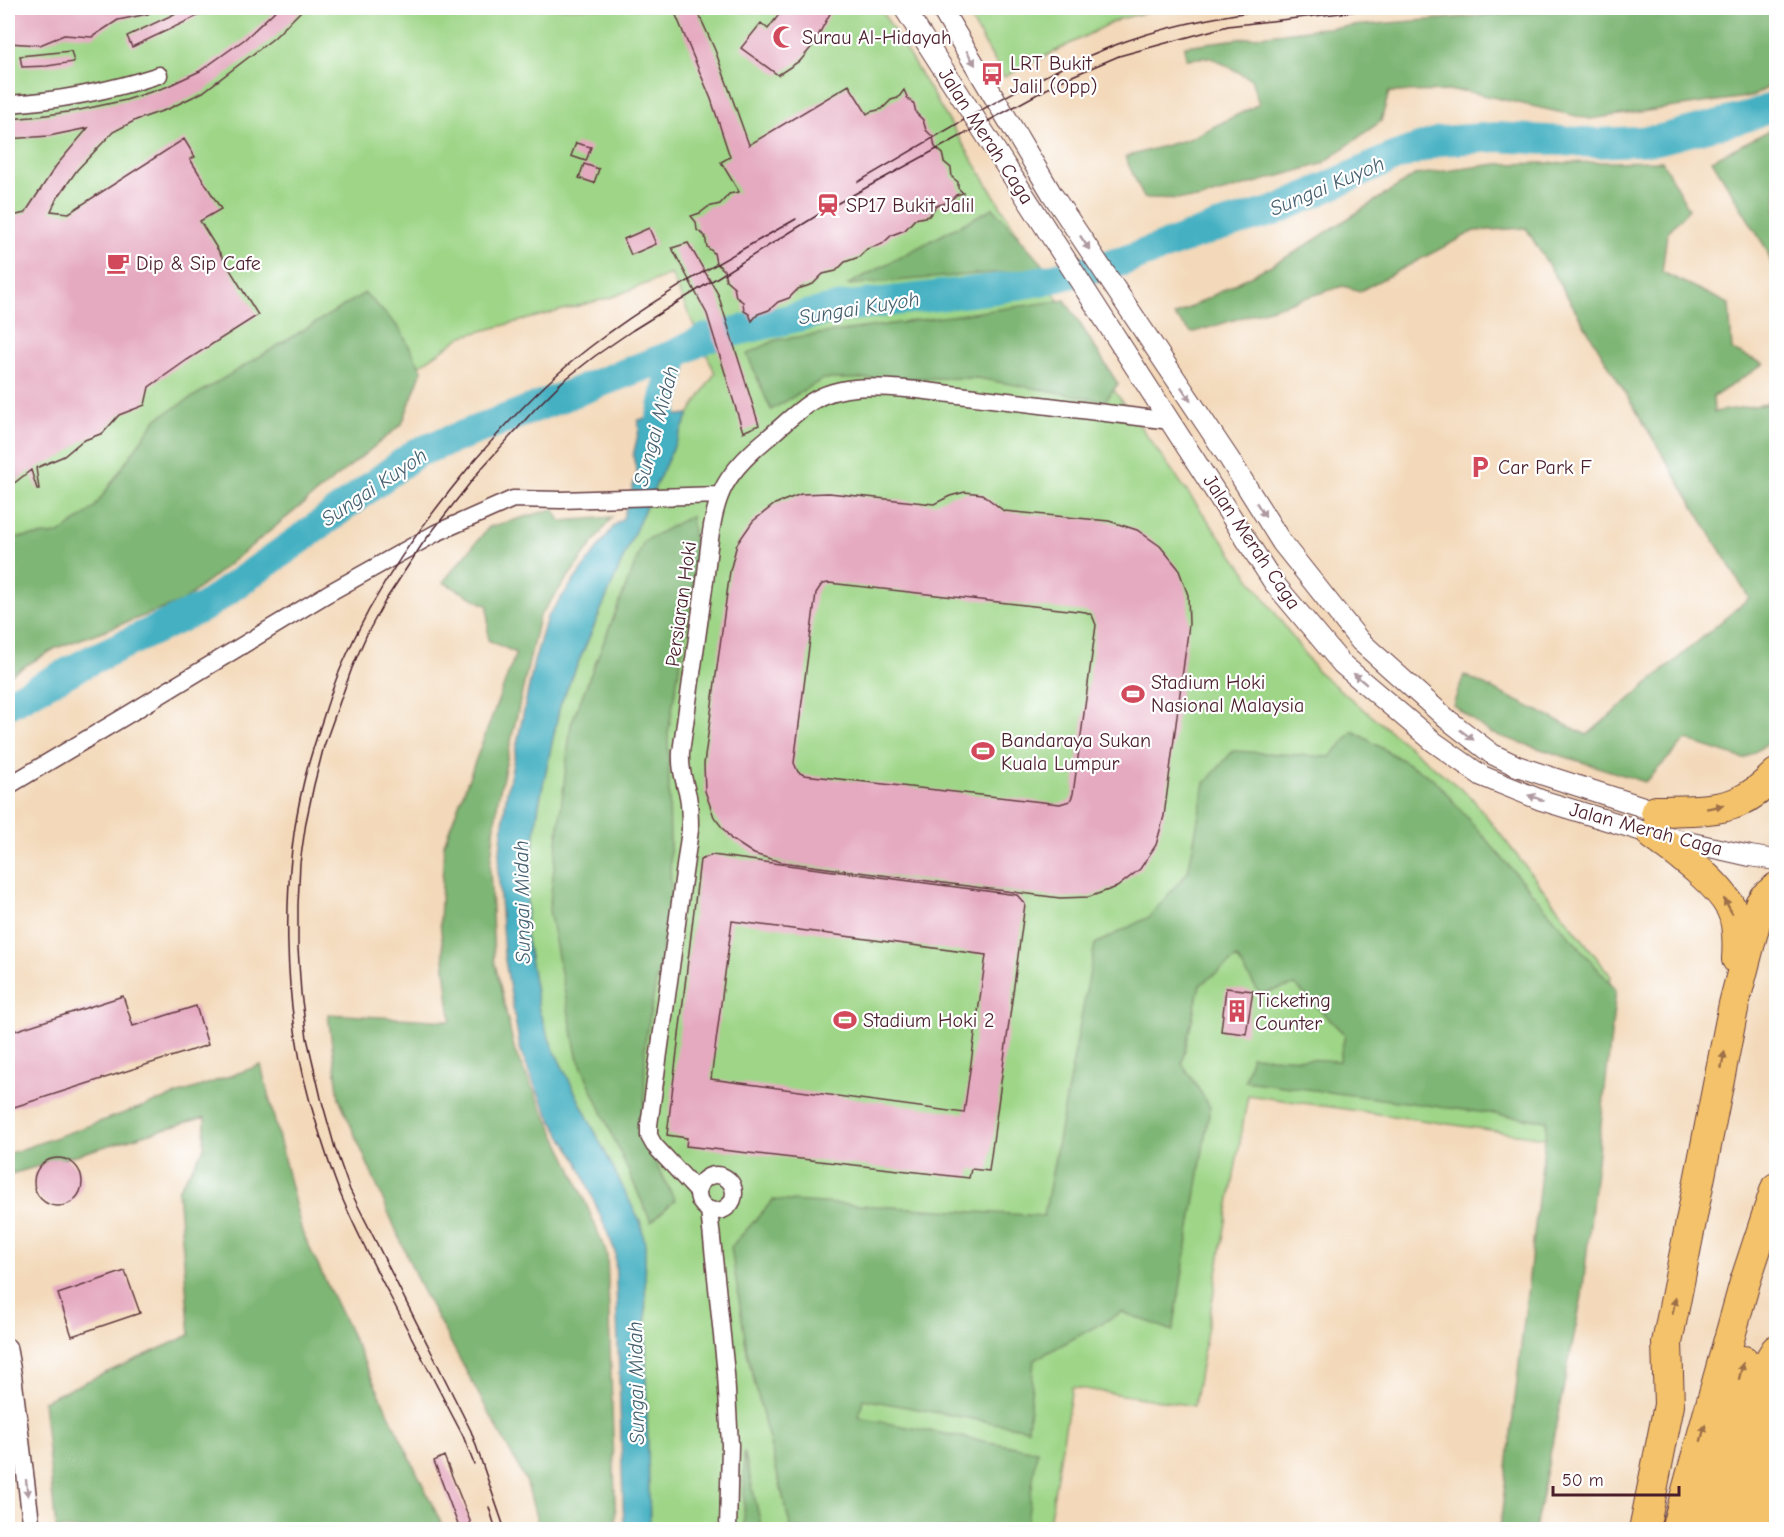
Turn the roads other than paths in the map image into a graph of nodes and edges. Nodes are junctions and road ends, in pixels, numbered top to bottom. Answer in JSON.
{"nodes":[{"id":1,"x":904,"y":8,"type":"edge"},
{"id":2,"x":941,"y":8,"type":"edge"},
{"id":3,"x":159,"y":75,"type":"dead end"},
{"id":4,"x":8,"y":104,"type":"edge"},
{"id":5,"x":1171,"y":422,"type":"junction"},
{"id":6,"x":720,"y":495,"type":"junction"},
{"id":7,"x":1776,"y":774,"type":"edge"},
{"id":8,"x":8,"y":786,"type":"edge"},
{"id":9,"x":1654,"y":822,"type":"junction"},
{"id":10,"x":1776,"y":860,"type":"edge"},
{"id":11,"x":1776,"y":888,"type":"edge"},
{"id":12,"x":1734,"y":1004,"type":"junction"},
{"id":13,"x":1776,"y":1188,"type":"edge"},
{"id":14,"x":698,"y":1192,"type":"junction"},
{"id":15,"x":709,"y":1210,"type":"junction"},
{"id":16,"x":1776,"y":1229,"type":"edge"},
{"id":17,"x":1667,"y":1343,"type":"junction"},
{"id":18,"x":8,"y":1347,"type":"edge"},
{"id":19,"x":1776,"y":1350,"type":"edge"},
{"id":20,"x":1776,"y":1431,"type":"edge"},
{"id":21,"x":32,"y":1530,"type":"edge"},
{"id":22,"x":728,"y":1530,"type":"edge"},
{"id":23,"x":1623,"y":1530,"type":"edge"},
{"id":24,"x":1644,"y":1530,"type":"edge"},
{"id":25,"x":1677,"y":1530,"type":"edge"},
{"id":26,"x":1702,"y":1530,"type":"edge"},
{"id":27,"x":1730,"y":1530,"type":"edge"},
{"id":28,"x":1755,"y":1530,"type":"edge"}],
"edges":[{"from":1,"to":5,"type":"street","name":"Jalan Merah Caga"},
{"from":2,"to":9,"type":"street","name":"Jalan Merah Caga","one_way":true},
{"from":3,"to":4,"type":"street"},
{"from":5,"to":6,"type":"street","name":"Persiaran Hoki"},
{"from":9,"to":5,"type":"street","name":"Jalan Merah Caga","one_way":true},
{"from":6,"to":8,"type":"street"},
{"from":6,"to":14,"type":"street","name":"Persiaran Hoki"},
{"from":9,"to":7,"type":"highway","one_way":true},
{"from":9,"to":10,"type":"street","name":"Jalan Merah Caga"},
{"from":12,"to":9,"type":"highway","one_way":true},
{"from":11,"to":12,"type":"highway"},
{"from":17,"to":12,"type":"highway","one_way":true},
{"from":25,"to":13,"type":"highway","one_way":true},
{"from":14,"to":15,"type":"street"},
{"from":14,"to":15,"type":"street"},
{"from":15,"to":22,"type":"street"},
{"from":26,"to":16,"type":"highway","one_way":true},
{"from":17,"to":23,"type":"highway"},
{"from":17,"to":24,"type":"highway"},
{"from":18,"to":21,"type":"street","one_way":true},
{"from":19,"to":27,"type":"highway"},
{"from":20,"to":28,"type":"highway"}]}
